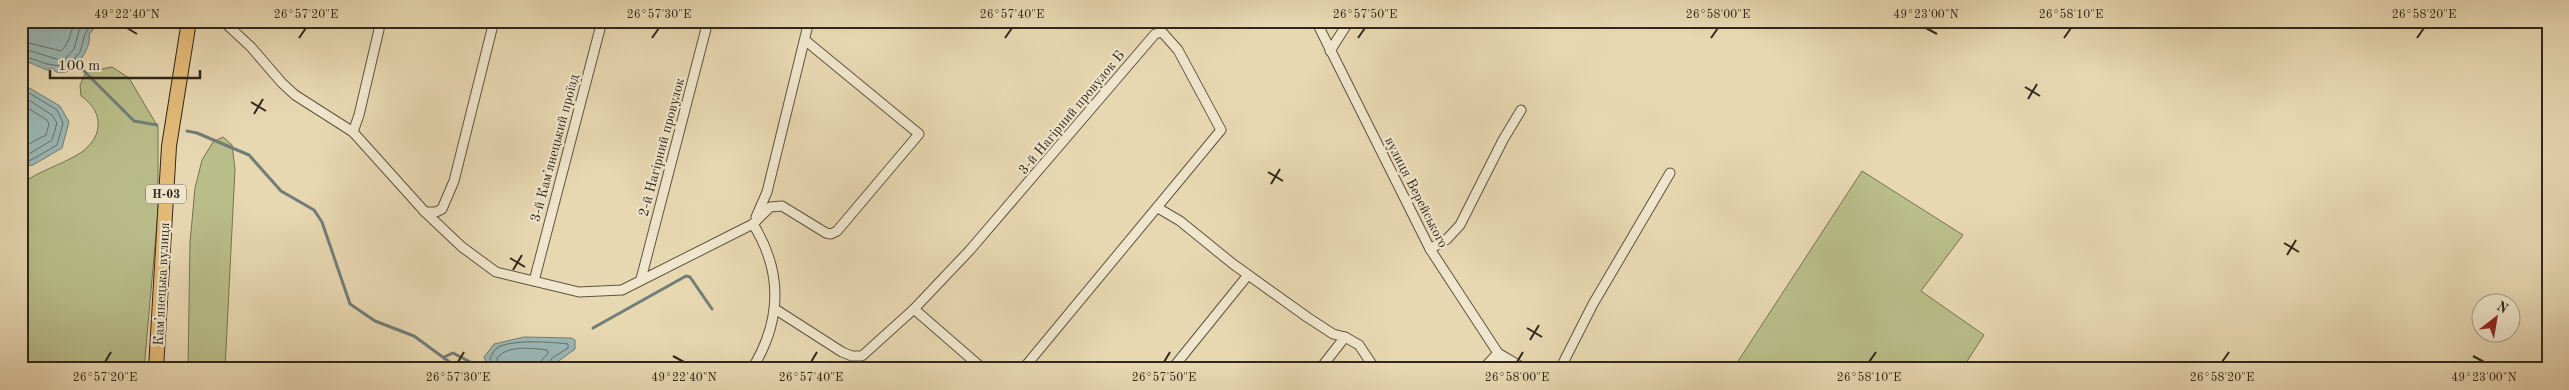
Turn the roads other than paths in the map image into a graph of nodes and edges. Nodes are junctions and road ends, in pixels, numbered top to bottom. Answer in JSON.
{"nodes":[{"id":1,"x":190,"y":21,"type":"edge"},
{"id":2,"x":223,"y":21,"type":"edge"},
{"id":3,"x":380,"y":21,"type":"edge"},
{"id":4,"x":494,"y":21,"type":"edge"},
{"id":5,"x":602,"y":21,"type":"edge"},
{"id":6,"x":708,"y":21,"type":"edge"},
{"id":7,"x":809,"y":21,"type":"edge"},
{"id":8,"x":1316,"y":21,"type":"edge"},
{"id":9,"x":1349,"y":21,"type":"edge"},
{"id":10,"x":806,"y":41,"type":"junction"},
{"id":11,"x":1330,"y":51,"type":"junction"},
{"id":12,"x":1521,"y":110,"type":"dead end"},
{"id":13,"x":352,"y":132,"type":"junction"},
{"id":14,"x":1670,"y":173,"type":"dead end"},
{"id":15,"x":767,"y":192,"type":"junction"},
{"id":16,"x":770,"y":208,"type":"junction"},
{"id":17,"x":1158,"y":208,"type":"junction"},
{"id":18,"x":425,"y":212,"type":"junction"},
{"id":19,"x":753,"y":224,"type":"junction"},
{"id":20,"x":1430,"y":249,"type":"junction"},
{"id":21,"x":1248,"y":274,"type":"junction"},
{"id":22,"x":641,"y":279,"type":"junction"},
{"id":23,"x":534,"y":281,"type":"junction"},
{"id":24,"x":914,"y":308,"type":"junction"},
{"id":25,"x":775,"y":309,"type":"junction"},
{"id":26,"x":1346,"y":337,"type":"junction"},
{"id":27,"x":1498,"y":353,"type":"junction"},
{"id":28,"x":156,"y":369,"type":"edge"},
{"id":29,"x":752,"y":369,"type":"edge"},
{"id":30,"x":983,"y":369,"type":"edge"},
{"id":31,"x":1023,"y":369,"type":"edge"},
{"id":32,"x":1172,"y":369,"type":"edge"},
{"id":33,"x":1320,"y":369,"type":"edge"},
{"id":34,"x":1375,"y":369,"type":"edge"},
{"id":35,"x":1484,"y":369,"type":"edge"},
{"id":36,"x":1505,"y":369,"type":"edge"},
{"id":37,"x":1525,"y":369,"type":"edge"},
{"id":38,"x":1560,"y":369,"type":"edge"}],
"edges":[{"from":1,"to":28,"type":"main road","name":"Камʼянецька вулиця","number":"Н-03"},
{"from":2,"to":13,"type":"street"},
{"from":3,"to":13,"type":"street"},
{"from":4,"to":18,"type":"street"},
{"from":5,"to":23,"type":"street","name":"3-й Камʼянецький проїзд"},
{"from":6,"to":22,"type":"street","name":"2-й Нагірний провулок"},
{"from":7,"to":10,"type":"street"},
{"from":8,"to":11,"type":"street","name":"вулиця Верейського"},
{"from":9,"to":11,"type":"street"},
{"from":10,"to":15,"type":"street"},
{"from":10,"to":16,"type":"street"},
{"from":11,"to":20,"type":"street","name":"вулиця Верейського"},
{"from":12,"to":20,"type":"street"},
{"from":13,"to":18,"type":"street"},
{"from":14,"to":38,"type":"street"},
{"from":15,"to":16,"type":"street"},
{"from":15,"to":19,"type":"street"},
{"from":16,"to":19,"type":"street"},
{"from":17,"to":21,"type":"street"},
{"from":17,"to":24,"type":"street","name":"3-й Нагірний провулок Б"},
{"from":17,"to":31,"type":"street","name":"3-й Нагірний провулок Б"},
{"from":18,"to":23,"type":"street"},
{"from":19,"to":22,"type":"street"},
{"from":19,"to":25,"type":"street"},
{"from":20,"to":27,"type":"street","name":"вулиця Верейського"},
{"from":21,"to":26,"type":"street"},
{"from":21,"to":32,"type":"street"},
{"from":22,"to":23,"type":"street"},
{"from":24,"to":25,"type":"street","name":"3-й Нагірний провулок Б"},
{"from":24,"to":30,"type":"street"},
{"from":25,"to":29,"type":"street"},
{"from":26,"to":33,"type":"street"},
{"from":26,"to":34,"type":"street"},
{"from":27,"to":35,"type":"street"},
{"from":27,"to":36,"type":"street","name":"вулиця Верейського"},
{"from":27,"to":37,"type":"street"}]}
